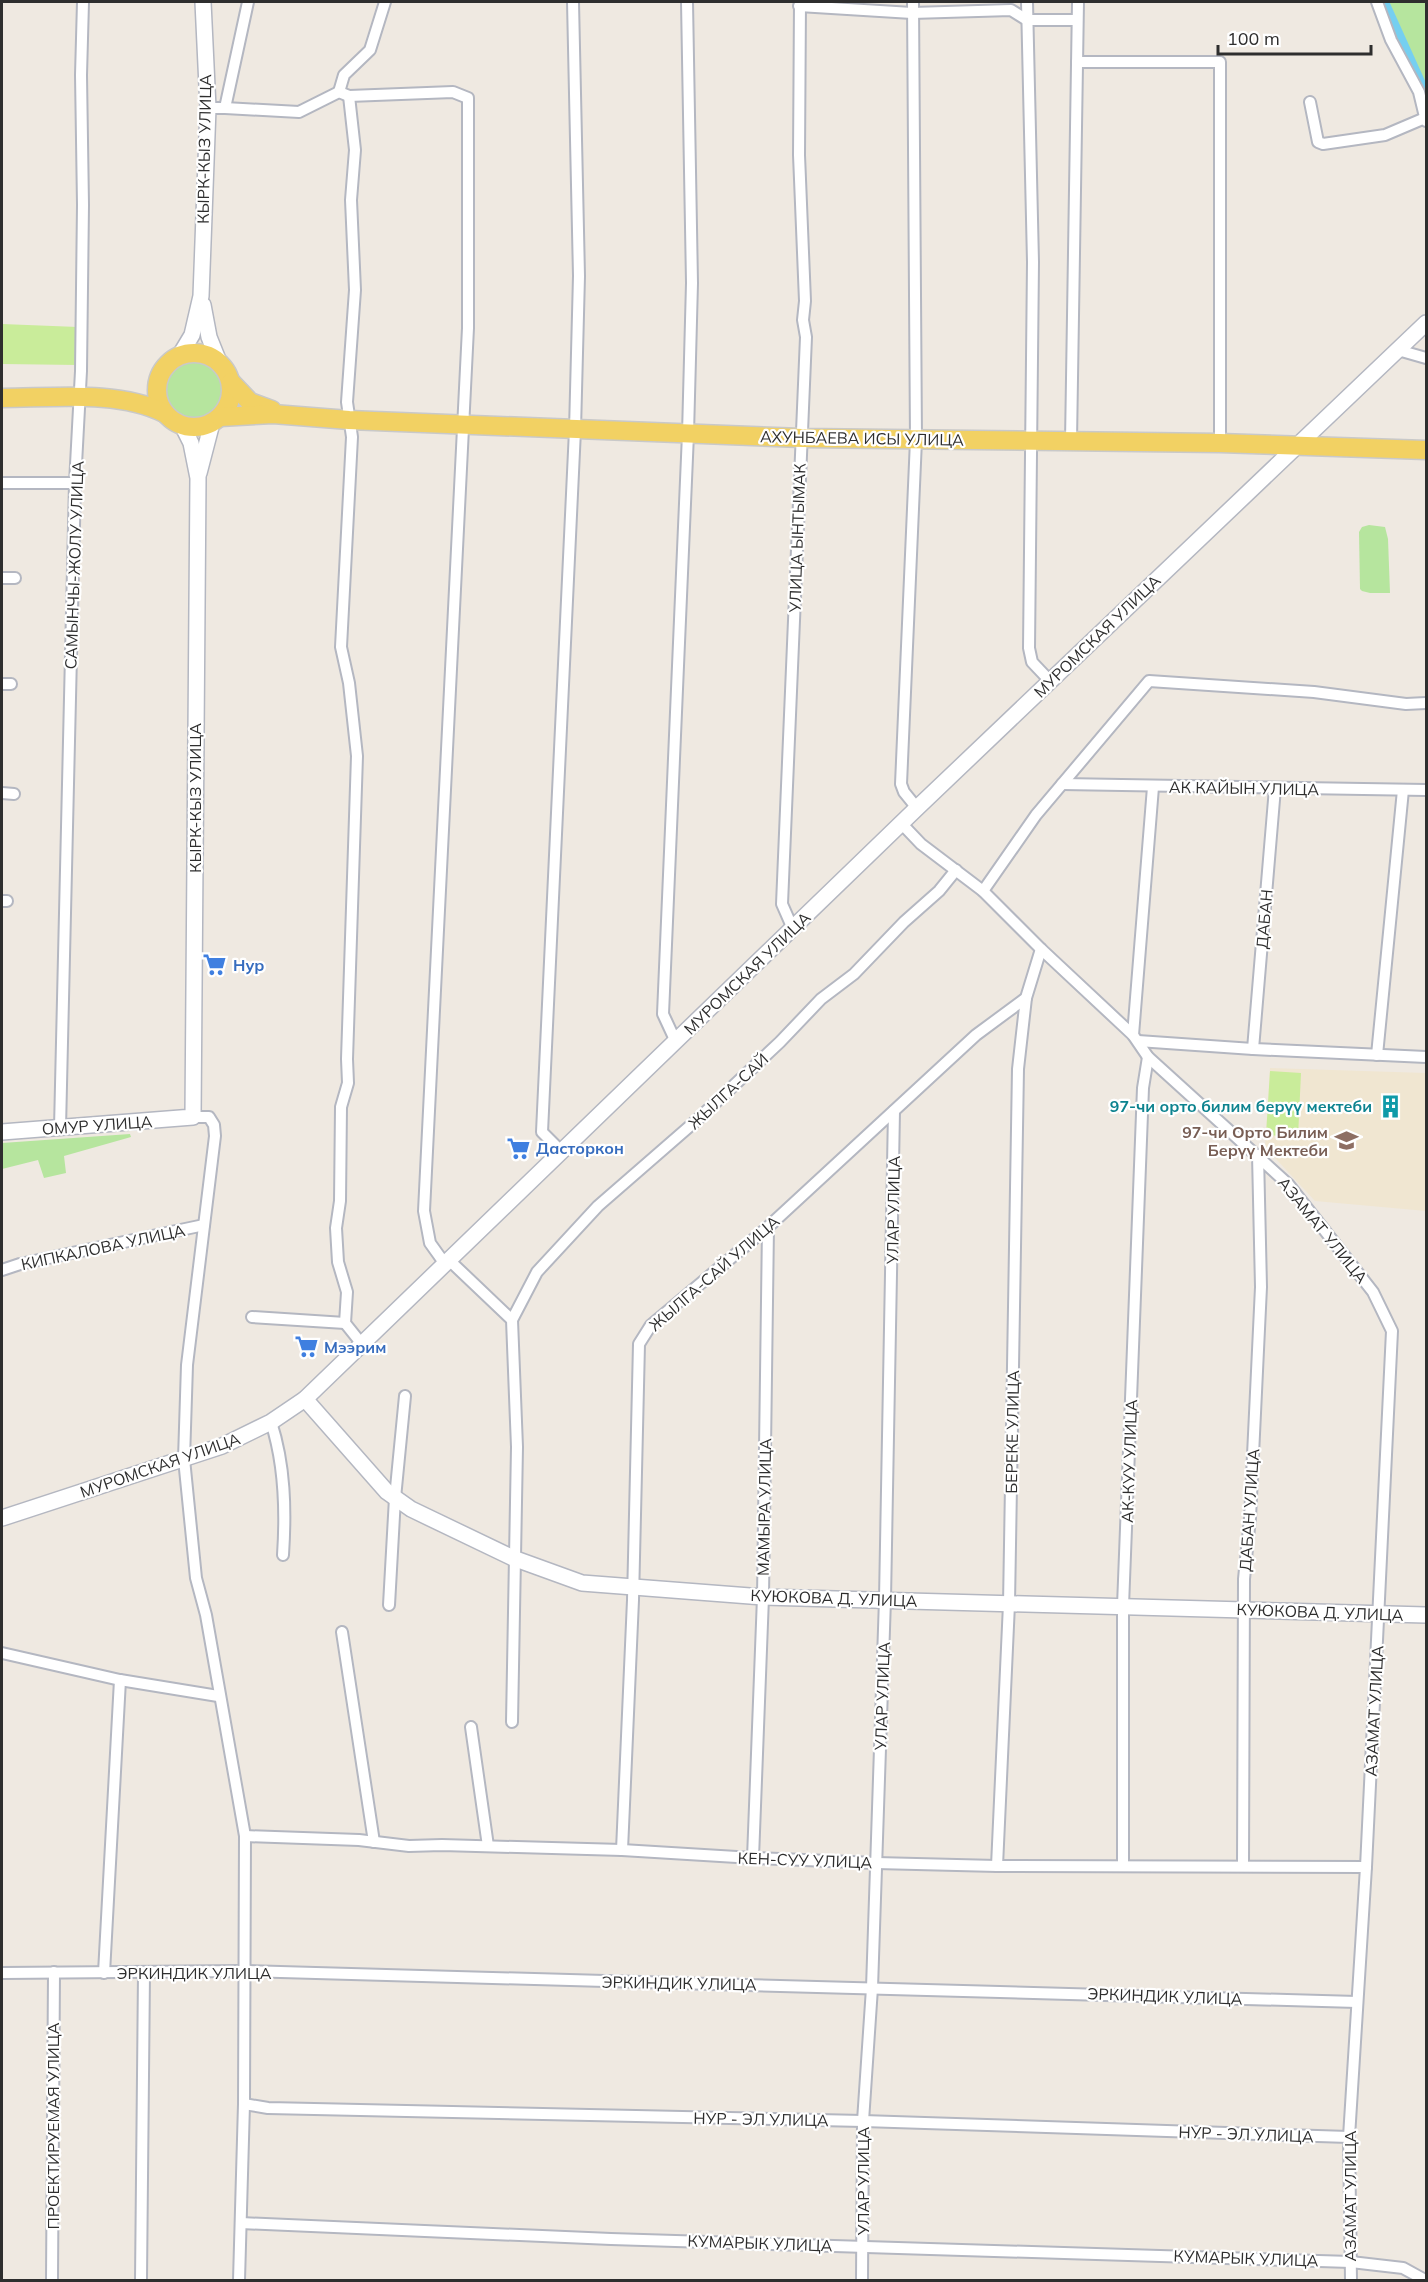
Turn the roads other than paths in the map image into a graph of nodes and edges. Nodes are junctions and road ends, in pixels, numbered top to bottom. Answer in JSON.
{"nodes":[{"id":1,"x":83,"y":2,"type":"edge"},
{"id":2,"x":203,"y":2,"type":"edge"},
{"id":3,"x":248,"y":2,"type":"edge"},
{"id":4,"x":385,"y":2,"type":"edge"},
{"id":5,"x":573,"y":2,"type":"edge"},
{"id":6,"x":687,"y":2,"type":"edge"},
{"id":7,"x":1027,"y":2,"type":"edge"},
{"id":8,"x":1078,"y":2,"type":"edge"},
{"id":9,"x":1377,"y":2,"type":"edge"},
{"id":10,"x":799,"y":4,"type":"edge"},
{"id":11,"x":913,"y":7,"type":"edge"},
{"id":12,"x":1027,"y":20,"type":"junction"},
{"id":13,"x":1077,"y":21,"type":"junction"},
{"id":14,"x":1077,"y":62,"type":"junction"},
{"id":15,"x":344,"y":94,"type":"junction"},
{"id":16,"x":1310,"y":102,"type":"dead end"},
{"id":17,"x":208,"y":108,"type":"junction"},
{"id":18,"x":225,"y":108,"type":"junction"},
{"id":19,"x":1426,"y":120,"type":"edge"},
{"id":20,"x":201,"y":296,"type":"junction"},
{"id":21,"x":1426,"y":323,"type":"edge"},
{"id":22,"x":1398,"y":350,"type":"junction"},
{"id":23,"x":180,"y":355,"type":"junction"},
{"id":24,"x":1426,"y":358,"type":"edge"},
{"id":25,"x":219,"y":362,"type":"junction"},
{"id":26,"x":158,"y":380,"type":"junction"},
{"id":27,"x":231,"y":382,"type":"junction"},
{"id":28,"x":2,"y":398,"type":"edge"},
{"id":29,"x":79,"y":398,"type":"junction"},
{"id":30,"x":115,"y":399,"type":"junction"},
{"id":31,"x":164,"y":413,"type":"junction"},
{"id":32,"x":297,"y":416,"type":"junction"},
{"id":33,"x":216,"y":420,"type":"junction"},
{"id":34,"x":349,"y":420,"type":"junction"},
{"id":35,"x":182,"y":425,"type":"junction"},
{"id":36,"x":462,"y":425,"type":"junction"},
{"id":37,"x":575,"y":430,"type":"junction"},
{"id":38,"x":688,"y":434,"type":"junction"},
{"id":39,"x":802,"y":438,"type":"junction"},
{"id":40,"x":916,"y":440,"type":"junction"},
{"id":41,"x":1031,"y":441,"type":"junction"},
{"id":42,"x":1071,"y":441,"type":"junction"},
{"id":43,"x":1220,"y":443,"type":"junction"},
{"id":44,"x":1296,"y":445,"type":"junction"},
{"id":45,"x":1426,"y":450,"type":"edge"},
{"id":46,"x":198,"y":478,"type":"junction"},
{"id":47,"x":2,"y":483,"type":"edge"},
{"id":48,"x":75,"y":483,"type":"junction"},
{"id":49,"x":2,"y":578,"type":"edge"},
{"id":50,"x":15,"y":578,"type":"dead end"},
{"id":51,"x":1050,"y":681,"type":"junction"},
{"id":52,"x":1426,"y":703,"type":"edge"},
{"id":53,"x":1062,"y":784,"type":"junction"},
{"id":54,"x":1153,"y":787,"type":"junction"},
{"id":55,"x":1275,"y":788,"type":"junction"},
{"id":56,"x":1403,"y":790,"type":"junction"},
{"id":57,"x":1426,"y":790,"type":"edge"},
{"id":58,"x":2,"y":794,"type":"edge"},
{"id":59,"x":14,"y":794,"type":"dead end"},
{"id":60,"x":917,"y":808,"type":"junction"},
{"id":61,"x":901,"y":823,"type":"junction"},
{"id":62,"x":956,"y":870,"type":"junction"},
{"id":63,"x":983,"y":891,"type":"junction"},
{"id":64,"x":793,"y":929,"type":"junction"},
{"id":65,"x":1041,"y":949,"type":"junction"},
{"id":66,"x":1026,"y":998,"type":"junction"},
{"id":67,"x":1136,"y":1038,"type":"junction"},
{"id":68,"x":676,"y":1042,"type":"junction"},
{"id":69,"x":1253,"y":1049,"type":"junction"},
{"id":70,"x":1377,"y":1055,"type":"junction"},
{"id":71,"x":1148,"y":1057,"type":"junction"},
{"id":72,"x":1426,"y":1057,"type":"edge"},
{"id":73,"x":894,"y":1111,"type":"junction"},
{"id":74,"x":193,"y":1117,"type":"junction"},
{"id":75,"x":60,"y":1128,"type":"junction"},
{"id":76,"x":2,"y":1132,"type":"edge"},
{"id":77,"x":560,"y":1150,"type":"junction"},
{"id":78,"x":1258,"y":1155,"type":"junction"},
{"id":79,"x":204,"y":1225,"type":"junction"},
{"id":80,"x":768,"y":1227,"type":"junction"},
{"id":81,"x":447,"y":1262,"type":"junction"},
{"id":82,"x":2,"y":1270,"type":"edge"},
{"id":83,"x":252,"y":1317,"type":"dead end"},
{"id":84,"x":512,"y":1320,"type":"junction"},
{"id":85,"x":345,"y":1323,"type":"junction"},
{"id":86,"x":361,"y":1343,"type":"junction"},
{"id":87,"x":405,"y":1396,"type":"dead end"},
{"id":88,"x":304,"y":1399,"type":"junction"},
{"id":89,"x":271,"y":1422,"type":"junction"},
{"id":90,"x":184,"y":1459,"type":"junction"},
{"id":91,"x":395,"y":1498,"type":"junction"},
{"id":92,"x":2,"y":1518,"type":"edge"},
{"id":93,"x":284,"y":1555,"type":"dead end"},
{"id":94,"x":513,"y":1558,"type":"junction"},
{"id":95,"x":633,"y":1588,"type":"junction"},
{"id":96,"x":763,"y":1597,"type":"junction"},
{"id":97,"x":885,"y":1599,"type":"junction"},
{"id":98,"x":1009,"y":1604,"type":"junction"},
{"id":99,"x":389,"y":1605,"type":"dead end"},
{"id":100,"x":1123,"y":1606,"type":"junction"},
{"id":101,"x":1244,"y":1609,"type":"junction"},
{"id":102,"x":1379,"y":1614,"type":"junction"},
{"id":103,"x":1426,"y":1615,"type":"edge"},
{"id":104,"x":342,"y":1632,"type":"dead end"},
{"id":105,"x":2,"y":1653,"type":"edge"},
{"id":106,"x":120,"y":1680,"type":"junction"},
{"id":107,"x":218,"y":1696,"type":"junction"},
{"id":108,"x":512,"y":1722,"type":"dead end"},
{"id":109,"x":471,"y":1727,"type":"dead end"},
{"id":110,"x":245,"y":1836,"type":"junction"},
{"id":111,"x":374,"y":1842,"type":"junction"},
{"id":112,"x":488,"y":1846,"type":"junction"},
{"id":113,"x":622,"y":1850,"type":"junction"},
{"id":114,"x":753,"y":1858,"type":"junction"},
{"id":115,"x":876,"y":1863,"type":"junction"},
{"id":116,"x":997,"y":1866,"type":"junction"},
{"id":117,"x":1123,"y":1866,"type":"junction"},
{"id":118,"x":1243,"y":1866,"type":"junction"},
{"id":119,"x":1366,"y":1867,"type":"junction"},
{"id":120,"x":245,"y":1971,"type":"junction"},
{"id":121,"x":54,"y":1972,"type":"junction"},
{"id":122,"x":2,"y":1973,"type":"edge"},
{"id":123,"x":104,"y":1973,"type":"junction"},
{"id":124,"x":144,"y":1973,"type":"junction"},
{"id":125,"x":872,"y":1988,"type":"junction"},
{"id":126,"x":1357,"y":2002,"type":"junction"},
{"id":127,"x":244,"y":2104,"type":"junction"},
{"id":128,"x":863,"y":2121,"type":"junction"},
{"id":129,"x":1349,"y":2137,"type":"junction"},
{"id":130,"x":241,"y":2223,"type":"junction"},
{"id":131,"x":863,"y":2247,"type":"junction"},
{"id":132,"x":1351,"y":2262,"type":"junction"},
{"id":133,"x":52,"y":2280,"type":"edge"},
{"id":134,"x":141,"y":2280,"type":"edge"},
{"id":135,"x":240,"y":2280,"type":"edge"},
{"id":136,"x":862,"y":2280,"type":"edge"},
{"id":137,"x":1351,"y":2280,"type":"edge"},
{"id":138,"x":1425,"y":2280,"type":"edge"}],
"edges":[{"from":1,"to":29,"type":"street","name":"САМЫНЧЫ-ЖОЛУ УЛИЦА"},
{"from":2,"to":17,"type":"street","name":"КЫРК-КЫЗ УЛИЦА"},
{"from":3,"to":18,"type":"street"},
{"from":4,"to":15,"type":"street"},
{"from":5,"to":37,"type":"street"},
{"from":6,"to":38,"type":"street"},
{"from":7,"to":12,"type":"street"},
{"from":8,"to":13,"type":"street"},
{"from":9,"to":19,"type":"street"},
{"from":10,"to":11,"type":"street"},
{"from":10,"to":39,"type":"street","name":"УЛИЦА ЫНТЫМАК"},
{"from":11,"to":12,"type":"street"},
{"from":11,"to":40,"type":"street"},
{"from":12,"to":13,"type":"street"},
{"from":12,"to":41,"type":"street"},
{"from":13,"to":14,"type":"street"},
{"from":14,"to":42,"type":"street"},
{"from":14,"to":43,"type":"street"},
{"from":15,"to":18,"type":"street"},
{"from":15,"to":34,"type":"street"},
{"from":15,"to":36,"type":"street"},
{"from":16,"to":19,"type":"street"},
{"from":17,"to":18,"type":"street"},
{"from":17,"to":20,"type":"street","name":"КЫРК-КЫЗ УЛИЦА"},
{"from":20,"to":23,"type":"street","name":"КЫРК-КЫЗ УЛИЦА"},
{"from":20,"to":25,"type":"street","name":"КЫРК-КЫЗ УЛИЦА"},
{"from":21,"to":22,"type":"street","name":"МУРОМСКАЯ УЛИЦА"},
{"from":22,"to":24,"type":"street"},
{"from":22,"to":44,"type":"street","name":"МУРОМСКАЯ УЛИЦА"},
{"from":23,"to":25,"type":"main road"},
{"from":23,"to":26,"type":"main road"},
{"from":25,"to":27,"type":"main road"},
{"from":26,"to":30,"type":"main road"},
{"from":26,"to":31,"type":"main road"},
{"from":27,"to":32,"type":"main road","name":"АХУНБАЕВА ИСЫ УЛИЦА"},
{"from":27,"to":33,"type":"main road"},
{"from":28,"to":29,"type":"main road"},
{"from":29,"to":30,"type":"main road"},
{"from":29,"to":48,"type":"street","name":"САМЫНЧЫ-ЖОЛУ УЛИЦА"},
{"from":30,"to":31,"type":"main road"},
{"from":31,"to":35,"type":"main road"},
{"from":32,"to":33,"type":"main road","name":"АХУНБАЕВА ИСЫ УЛИЦА"},
{"from":32,"to":34,"type":"main road","name":"АХУНБАЕВА ИСЫ УЛИЦА"},
{"from":33,"to":35,"type":"main road"},
{"from":33,"to":46,"type":"street","name":"КЫРК-КЫЗ УЛИЦА"},
{"from":34,"to":36,"type":"main road","name":"АХУНБАЕВА ИСЫ УЛИЦА"},
{"from":34,"to":85,"type":"street"},
{"from":35,"to":46,"type":"street","name":"КЫРК-КЫЗ УЛИЦА"},
{"from":36,"to":37,"type":"main road","name":"АХУНБАЕВА ИСЫ УЛИЦА"},
{"from":36,"to":81,"type":"street"},
{"from":37,"to":38,"type":"main road","name":"АХУНБАЕВА ИСЫ УЛИЦА"},
{"from":37,"to":77,"type":"street"},
{"from":38,"to":39,"type":"main road","name":"АХУНБАЕВА ИСЫ УЛИЦА"},
{"from":38,"to":68,"type":"street"},
{"from":39,"to":40,"type":"main road","name":"АХУНБАЕВА ИСЫ УЛИЦА"},
{"from":39,"to":64,"type":"street","name":"УЛИЦА ЫНТЫМАК"},
{"from":40,"to":41,"type":"main road","name":"АХУНБАЕВА ИСЫ УЛИЦА"},
{"from":40,"to":60,"type":"street"},
{"from":41,"to":42,"type":"main road","name":"АХУНБАЕВА ИСЫ УЛИЦА"},
{"from":41,"to":51,"type":"street"},
{"from":42,"to":43,"type":"main road","name":"АХУНБАЕВА ИСЫ УЛИЦА"},
{"from":43,"to":44,"type":"main road","name":"АХУНБАЕВА ИСЫ УЛИЦА"},
{"from":44,"to":45,"type":"main road","name":"АХУНБАЕВА ИСЫ УЛИЦА"},
{"from":44,"to":51,"type":"street","name":"МУРОМСКАЯ УЛИЦА"},
{"from":46,"to":74,"type":"street","name":"КЫРК-КЫЗ УЛИЦА"},
{"from":47,"to":48,"type":"street"},
{"from":48,"to":75,"type":"street","name":"САМЫНЧЫ-ЖОЛУ УЛИЦА"},
{"from":49,"to":50,"type":"street"},
{"from":51,"to":60,"type":"street","name":"МУРОМСКАЯ УЛИЦА"},
{"from":52,"to":53,"type":"street"},
{"from":53,"to":54,"type":"street","name":"АК КАЙЫН УЛИЦА"},
{"from":53,"to":63,"type":"street"},
{"from":54,"to":55,"type":"street","name":"АК КАЙЫН УЛИЦА"},
{"from":54,"to":67,"type":"street"},
{"from":55,"to":56,"type":"street","name":"АК КАЙЫН УЛИЦА"},
{"from":55,"to":69,"type":"street","name":"ДАБАН"},
{"from":56,"to":57,"type":"street","name":"АК КАЙЫН УЛИЦА"},
{"from":56,"to":70,"type":"street"},
{"from":58,"to":59,"type":"street"},
{"from":60,"to":61,"type":"street","name":"МУРОМСКАЯ УЛИЦА"},
{"from":61,"to":62,"type":"street","name":"АЗАМАТ УЛИЦА"},
{"from":61,"to":64,"type":"street","name":"МУРОМСКАЯ УЛИЦА"},
{"from":62,"to":63,"type":"street","name":"АЗАМАТ УЛИЦА"},
{"from":62,"to":84,"type":"street","name":"ЖЫЛГА-САЙ"},
{"from":63,"to":65,"type":"street","name":"АЗАМАТ УЛИЦА"},
{"from":64,"to":68,"type":"street","name":"МУРОМСКАЯ УЛИЦА"},
{"from":65,"to":66,"type":"street"},
{"from":65,"to":67,"type":"street","name":"АЗАМАТ УЛИЦА"},
{"from":66,"to":73,"type":"street","name":"ЖЫЛГА-САЙ УЛИЦА"},
{"from":66,"to":98,"type":"street","name":"БЕРЕКЕ УЛИЦА"},
{"from":67,"to":69,"type":"street"},
{"from":67,"to":71,"type":"street","name":"АЗАМАТ УЛИЦА"},
{"from":68,"to":77,"type":"street","name":"МУРОМСКАЯ УЛИЦА"},
{"from":69,"to":70,"type":"street"},
{"from":70,"to":72,"type":"street"},
{"from":71,"to":78,"type":"street","name":"АЗАМАТ УЛИЦА"},
{"from":71,"to":100,"type":"street","name":"АК-КУУ УЛИЦА"},
{"from":73,"to":80,"type":"street","name":"ЖЫЛГА-САЙ УЛИЦА"},
{"from":73,"to":97,"type":"street","name":"УЛАР УЛИЦА"},
{"from":74,"to":75,"type":"street","name":"ОМУР УЛИЦА"},
{"from":74,"to":79,"type":"street"},
{"from":75,"to":76,"type":"street","name":"ОМУР УЛИЦА"},
{"from":77,"to":81,"type":"street","name":"МУРОМСКАЯ УЛИЦА"},
{"from":78,"to":101,"type":"street","name":"ДАБАН УЛИЦА"},
{"from":78,"to":102,"type":"street","name":"АЗАМАТ УЛИЦА"},
{"from":79,"to":82,"type":"street","name":"КИПКАЛОВА УЛИЦА"},
{"from":79,"to":90,"type":"street"},
{"from":80,"to":95,"type":"street","name":"ЖЫЛГА-САЙ УЛИЦА"},
{"from":80,"to":96,"type":"street","name":"МАМЫРА УЛИЦА"},
{"from":81,"to":84,"type":"street"},
{"from":81,"to":86,"type":"street","name":"МУРОМСКАЯ УЛИЦА"},
{"from":83,"to":85,"type":"street"},
{"from":84,"to":94,"type":"street"},
{"from":85,"to":86,"type":"street"},
{"from":86,"to":88,"type":"street","name":"МУРОМСКАЯ УЛИЦА"},
{"from":87,"to":91,"type":"street"},
{"from":88,"to":89,"type":"street","name":"МУРОМСКАЯ УЛИЦА"},
{"from":88,"to":91,"type":"street","name":"КУЮКОВА Д. УЛИЦА"},
{"from":89,"to":90,"type":"street","name":"МУРОМСКАЯ УЛИЦА"},
{"from":89,"to":93,"type":"street"},
{"from":90,"to":92,"type":"street","name":"МУРОМСКАЯ УЛИЦА"},
{"from":90,"to":107,"type":"street"},
{"from":91,"to":94,"type":"street","name":"КУЮКОВА Д. УЛИЦА"},
{"from":91,"to":99,"type":"street"},
{"from":94,"to":95,"type":"street","name":"КУЮКОВА Д. УЛИЦА"},
{"from":94,"to":108,"type":"street"},
{"from":95,"to":96,"type":"street","name":"КУЮКОВА Д. УЛИЦА"},
{"from":95,"to":113,"type":"street","name":"ЖЫЛГА-САЙ УЛИЦА"},
{"from":96,"to":97,"type":"street","name":"КУЮКОВА Д. УЛИЦА"},
{"from":96,"to":114,"type":"street","name":"МАМЫРА УЛИЦА"},
{"from":97,"to":98,"type":"street","name":"КУЮКОВА Д. УЛИЦА"},
{"from":97,"to":115,"type":"street","name":"УЛАР УЛИЦА"},
{"from":98,"to":100,"type":"street","name":"КУЮКОВА Д. УЛИЦА"},
{"from":98,"to":116,"type":"street","name":"БЕРЕКЕ УЛИЦА"},
{"from":100,"to":101,"type":"street","name":"КУЮКОВА Д. УЛИЦА"},
{"from":100,"to":117,"type":"street","name":"АК-КУУ УЛИЦА"},
{"from":101,"to":102,"type":"street","name":"КУЮКОВА Д. УЛИЦА"},
{"from":101,"to":118,"type":"street","name":"ДАБАН УЛИЦА"},
{"from":102,"to":103,"type":"street","name":"КУЮКОВА Д. УЛИЦА"},
{"from":102,"to":119,"type":"street","name":"АЗАМАТ УЛИЦА"},
{"from":104,"to":111,"type":"street"},
{"from":105,"to":106,"type":"street"},
{"from":106,"to":107,"type":"street"},
{"from":106,"to":123,"type":"street"},
{"from":107,"to":110,"type":"street"},
{"from":109,"to":112,"type":"street"},
{"from":110,"to":111,"type":"street","name":"КЕН-СУУ УЛИЦА"},
{"from":110,"to":120,"type":"street"},
{"from":111,"to":112,"type":"street","name":"КЕН-СУУ УЛИЦА"},
{"from":112,"to":113,"type":"street","name":"КЕН-СУУ УЛИЦА"},
{"from":113,"to":114,"type":"street","name":"КЕН-СУУ УЛИЦА"},
{"from":114,"to":115,"type":"street","name":"КЕН-СУУ УЛИЦА"},
{"from":115,"to":116,"type":"street","name":"КЕН-СУУ УЛИЦА"},
{"from":115,"to":125,"type":"street","name":"УЛАР УЛИЦА"},
{"from":116,"to":117,"type":"street","name":"КЕН-СУУ УЛИЦА"},
{"from":117,"to":118,"type":"street","name":"КЕН-СУУ УЛИЦА"},
{"from":118,"to":119,"type":"street","name":"КЕН-СУУ УЛИЦА"},
{"from":119,"to":126,"type":"street","name":"АЗАМАТ УЛИЦА"},
{"from":120,"to":124,"type":"street","name":"ЭРКИНДИК УЛИЦА"},
{"from":120,"to":125,"type":"street","name":"ЭРКИНДИК УЛИЦА"},
{"from":120,"to":127,"type":"street"},
{"from":121,"to":122,"type":"street","name":"ЭРКИНДИК УЛИЦА"},
{"from":121,"to":123,"type":"street","name":"ЭРКИНДИК УЛИЦА"},
{"from":121,"to":133,"type":"street","name":"ПРОЕКТИРУЕМАЯ УЛИЦА"},
{"from":123,"to":124,"type":"street","name":"ЭРКИНДИК УЛИЦА"},
{"from":124,"to":134,"type":"street"},
{"from":125,"to":126,"type":"street","name":"ЭРКИНДИК УЛИЦА"},
{"from":125,"to":128,"type":"street","name":"УЛАР УЛИЦА"},
{"from":126,"to":129,"type":"street","name":"АЗАМАТ УЛИЦА"},
{"from":127,"to":128,"type":"street","name":"НУР - ЭЛ УЛИЦА"},
{"from":127,"to":130,"type":"street"},
{"from":128,"to":129,"type":"street","name":"НУР - ЭЛ УЛИЦА"},
{"from":128,"to":131,"type":"street","name":"УЛАР УЛИЦА"},
{"from":129,"to":132,"type":"street","name":"АЗАМАТ УЛИЦА"},
{"from":130,"to":131,"type":"street","name":"КУМАРЫК УЛИЦА"},
{"from":130,"to":135,"type":"street"},
{"from":131,"to":132,"type":"street","name":"КУМАРЫК УЛИЦА"},
{"from":131,"to":136,"type":"street","name":"УЛАР УЛИЦА"},
{"from":132,"to":137,"type":"street","name":"АЗАМАТ УЛИЦА"},
{"from":132,"to":138,"type":"street","name":"КУМАРЫК УЛИЦА"}]}
